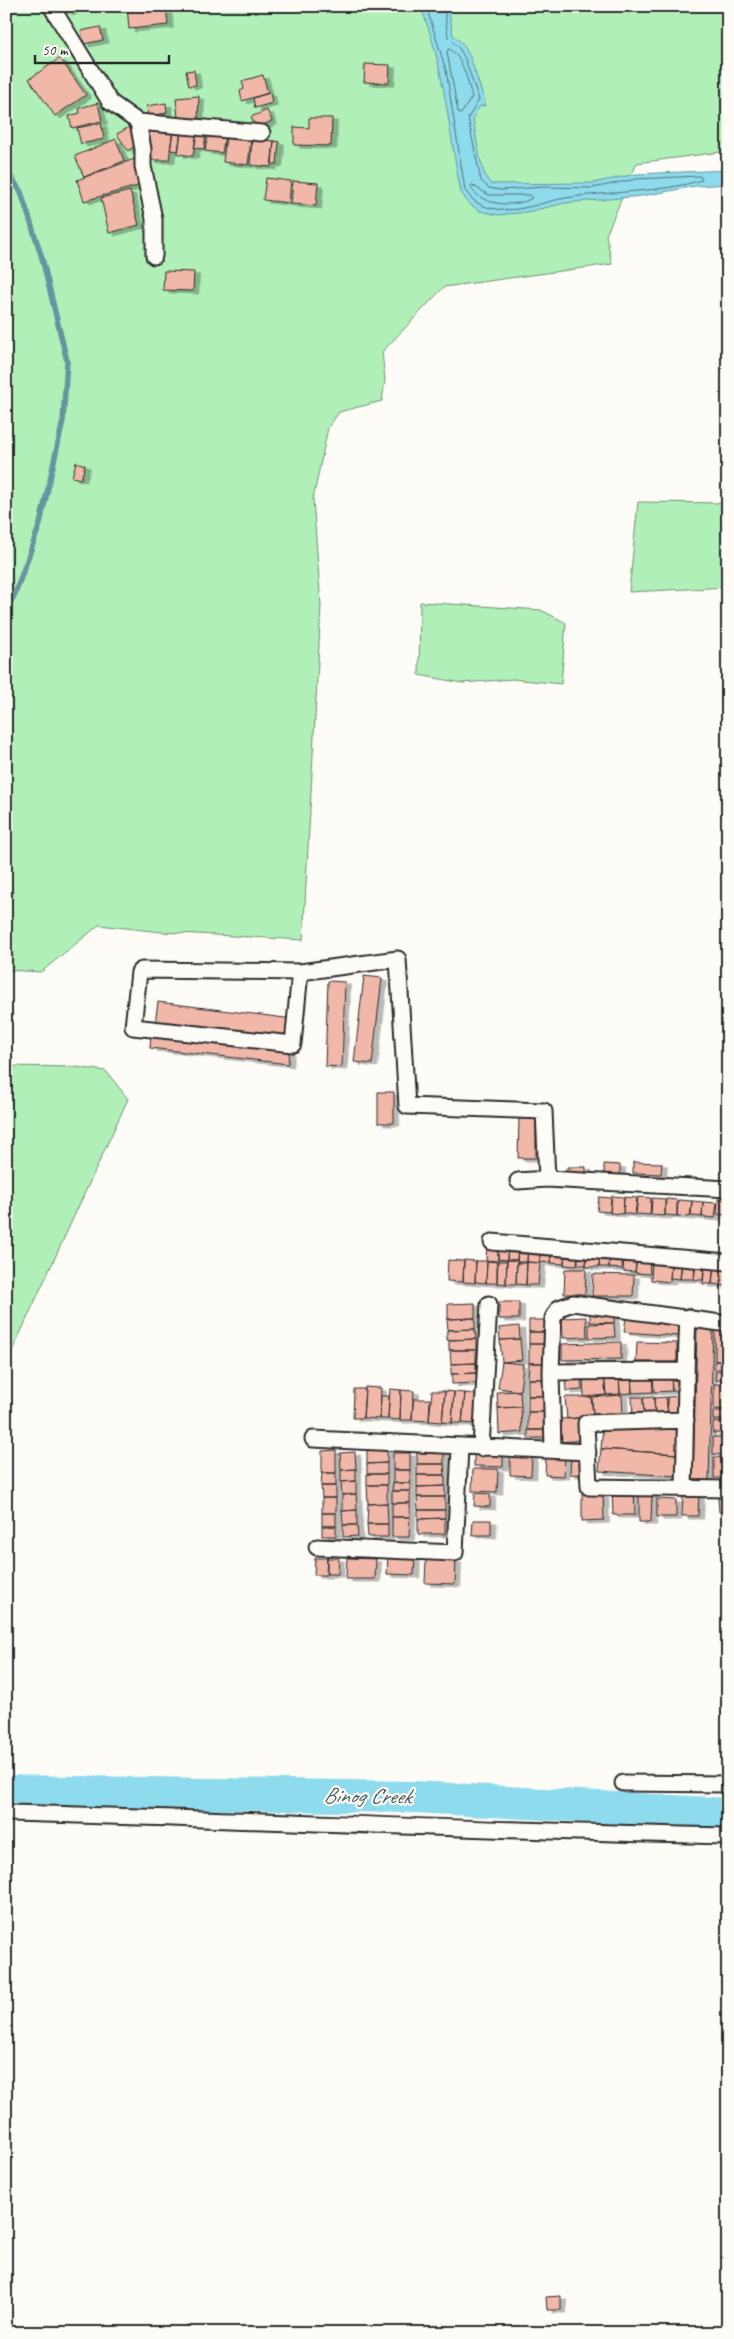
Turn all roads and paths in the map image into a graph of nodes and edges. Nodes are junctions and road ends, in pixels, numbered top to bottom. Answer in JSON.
{"nodes":[{"id":1,"x":51,"y":6,"type":"edge"},
{"id":2,"x":138,"y":122,"type":"junction"},
{"id":3,"x":262,"y":133,"type":"dead end"},
{"id":4,"x":154,"y":256,"type":"dead end"},
{"id":5,"x":300,"y":972,"type":"junction"},
{"id":6,"x":547,"y":1178,"type":"junction"},
{"id":7,"x":518,"y":1181,"type":"dead end"},
{"id":8,"x":728,"y":1190,"type":"edge"},
{"id":9,"x":492,"y":1242,"type":"dead end"},
{"id":10,"x":728,"y":1262,"type":"edge"},
{"id":11,"x":489,"y":1304,"type":"dead end"},
{"id":12,"x":688,"y":1317,"type":"junction"},
{"id":13,"x":728,"y":1324,"type":"edge"},
{"id":14,"x":685,"y":1371,"type":"junction"},
{"id":15,"x":551,"y":1372,"type":"junction"},
{"id":16,"x":686,"y":1420,"type":"junction"},
{"id":17,"x":313,"y":1440,"type":"dead end"},
{"id":18,"x":460,"y":1447,"type":"junction"},
{"id":19,"x":480,"y":1448,"type":"junction"},
{"id":20,"x":553,"y":1449,"type":"junction"},
{"id":21,"x":588,"y":1452,"type":"junction"},
{"id":22,"x":684,"y":1487,"type":"junction"},
{"id":23,"x":728,"y":1489,"type":"edge"},
{"id":24,"x":317,"y":1547,"type":"dead end"},
{"id":25,"x":623,"y":1783,"type":"dead end"},
{"id":26,"x":728,"y":1784,"type":"edge"},
{"id":27,"x":6,"y":1813,"type":"edge"},
{"id":28,"x":728,"y":1836,"type":"edge"}],
"edges":[{"from":1,"to":2,"type":"street"},
{"from":2,"to":3,"type":"street"},
{"from":2,"to":4,"type":"street"},
{"from":5,"to":5,"type":"street"},
{"from":5,"to":6,"type":"street"},
{"from":6,"to":7,"type":"street"},
{"from":6,"to":8,"type":"street"},
{"from":9,"to":10,"type":"street"},
{"from":11,"to":19,"type":"street"},
{"from":12,"to":13,"type":"street"},
{"from":12,"to":14,"type":"street"},
{"from":12,"to":15,"type":"street"},
{"from":14,"to":15,"type":"street"},
{"from":14,"to":16,"type":"street"},
{"from":15,"to":20,"type":"street"},
{"from":16,"to":21,"type":"street"},
{"from":16,"to":22,"type":"street"},
{"from":17,"to":18,"type":"street"},
{"from":18,"to":19,"type":"street"},
{"from":18,"to":24,"type":"street"},
{"from":19,"to":20,"type":"street"},
{"from":20,"to":21,"type":"street"},
{"from":21,"to":22,"type":"street"},
{"from":22,"to":23,"type":"street"},
{"from":25,"to":26,"type":"street"},
{"from":27,"to":28,"type":"street"}]}
